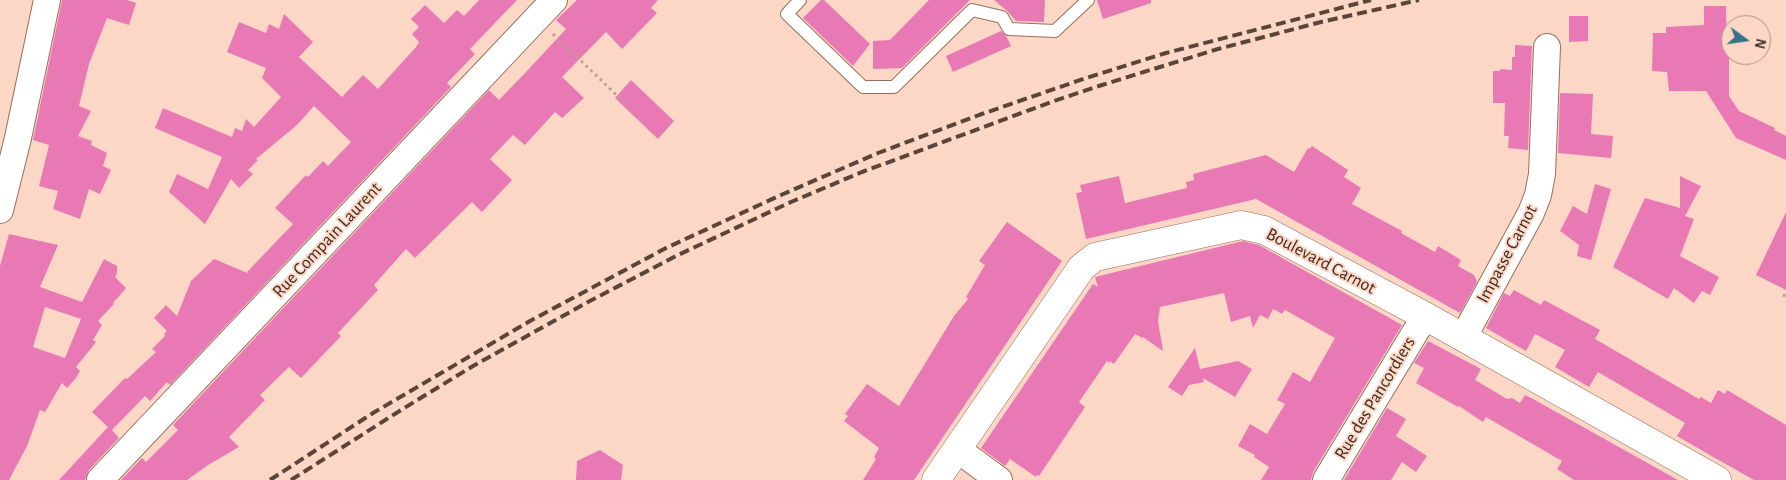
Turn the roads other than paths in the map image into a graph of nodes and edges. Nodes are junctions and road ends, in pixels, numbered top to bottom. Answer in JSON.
{"nodes":[{"id":1,"x":47,"y":0,"type":"edge"},
{"id":2,"x":800,"y":0,"type":"edge"},
{"id":3,"x":1088,"y":0,"type":"edge"},
{"id":4,"x":548,"y":5,"type":"edge"},
{"id":5,"x":1547,"y":47,"type":"dead end"},
{"id":6,"x":0,"y":210,"type":"edge"},
{"id":7,"x":1425,"y":316,"type":"junction"},
{"id":8,"x":1463,"y":338,"type":"junction"},
{"id":9,"x":957,"y":449,"type":"junction"},
{"id":10,"x":100,"y":480,"type":"edge"},
{"id":11,"x":936,"y":480,"type":"edge"},
{"id":12,"x":999,"y":480,"type":"edge"},
{"id":13,"x":1326,"y":480,"type":"edge"},
{"id":14,"x":1717,"y":480,"type":"edge"}],
"edges":[{"from":1,"to":6,"type":"street"},
{"from":2,"to":3,"type":"lane"},
{"from":4,"to":10,"type":"street","name":"Rue Compain Laurent"},
{"from":5,"to":8,"type":"street","name":"Impasse Carnot"},
{"from":7,"to":8,"type":"street","name":"Boulevard Carnot"},
{"from":7,"to":9,"type":"street","name":"Boulevard Carnot"},
{"from":7,"to":13,"type":"street","name":"Rue des Pancordiers"},
{"from":8,"to":14,"type":"street","name":"Boulevard Carnot"},
{"from":9,"to":11,"type":"street","name":"Boulevard Carnot"},
{"from":9,"to":12,"type":"street"}]}
